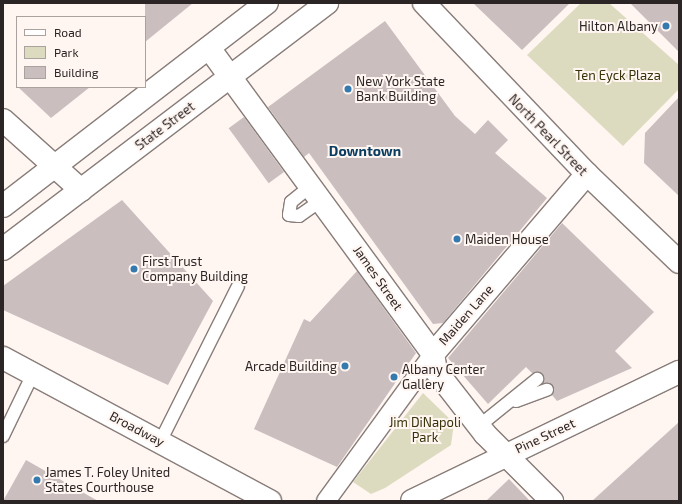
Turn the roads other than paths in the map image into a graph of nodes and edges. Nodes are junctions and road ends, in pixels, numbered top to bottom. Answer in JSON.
{"nodes":[{"id":1,"x":267,"y":3,"type":"edge"},
{"id":2,"x":327,"y":3,"type":"edge"},
{"id":3,"x":424,"y":3,"type":"edge"},
{"id":4,"x":209,"y":48,"type":"junction"},
{"id":5,"x":230,"y":76,"type":"junction"},
{"id":6,"x":3,"y":120,"type":"edge"},
{"id":7,"x":56,"y":165,"type":"junction"},
{"id":8,"x":586,"y":174,"type":"junction"},
{"id":9,"x":81,"y":190,"type":"junction"},
{"id":10,"x":317,"y":192,"type":"junction"},
{"id":11,"x":3,"y":206,"type":"edge"},
{"id":12,"x":3,"y":249,"type":"edge"},
{"id":13,"x":679,"y":262,"type":"edge"},
{"id":14,"x":238,"y":286,"type":"dead end"},
{"id":15,"x":433,"y":354,"type":"junction"},
{"id":16,"x":3,"y":358,"type":"edge"},
{"id":17,"x":679,"y":372,"type":"edge"},
{"id":18,"x":33,"y":374,"type":"junction"},
{"id":19,"x":537,"y":379,"type":"dead end"},
{"id":20,"x":547,"y":390,"type":"dead end"},
{"id":21,"x":506,"y":405,"type":"junction"},
{"id":22,"x":479,"y":426,"type":"junction"},
{"id":23,"x":3,"y":436,"type":"edge"},
{"id":24,"x":160,"y":442,"type":"junction"},
{"id":25,"x":506,"y":454,"type":"junction"},
{"id":26,"x":270,"y":501,"type":"edge"},
{"id":27,"x":326,"y":501,"type":"edge"},
{"id":28,"x":412,"y":501,"type":"edge"},
{"id":29,"x":552,"y":501,"type":"edge"}],
"edges":[{"from":1,"to":4,"type":"street"},
{"from":2,"to":5,"type":"street","name":"State Street"},
{"from":3,"to":8,"type":"street","name":"North Pearl Street"},
{"from":4,"to":5,"type":"street","name":"James Street"},
{"from":4,"to":7,"type":"street"},
{"from":5,"to":9,"type":"street","name":"State Street"},
{"from":5,"to":10,"type":"street","name":"James Street"},
{"from":6,"to":7,"type":"street"},
{"from":7,"to":9,"type":"street"},
{"from":7,"to":11,"type":"street"},
{"from":8,"to":13,"type":"street","name":"North Pearl Street"},
{"from":8,"to":15,"type":"street","name":"Maiden Lane"},
{"from":9,"to":12,"type":"street","name":"State Street"},
{"from":10,"to":10,"type":"lane"},
{"from":10,"to":15,"type":"street","name":"James Street"},
{"from":14,"to":24,"type":"lane"},
{"from":15,"to":22,"type":"street","name":"James Street"},
{"from":15,"to":27,"type":"street","name":"Maiden Lane"},
{"from":16,"to":18,"type":"street","name":"Broadway"},
{"from":17,"to":25,"type":"street","name":"Pine Street"},
{"from":18,"to":23,"type":"lane"},
{"from":18,"to":24,"type":"street","name":"Broadway"},
{"from":19,"to":21,"type":"lane"},
{"from":20,"to":21,"type":"lane"},
{"from":21,"to":22,"type":"lane"},
{"from":22,"to":25,"type":"street","name":"James Street"},
{"from":24,"to":26,"type":"street","name":"Broadway"},
{"from":25,"to":28,"type":"street","name":"Pine Street"},
{"from":25,"to":29,"type":"street","name":"James Street"}]}
